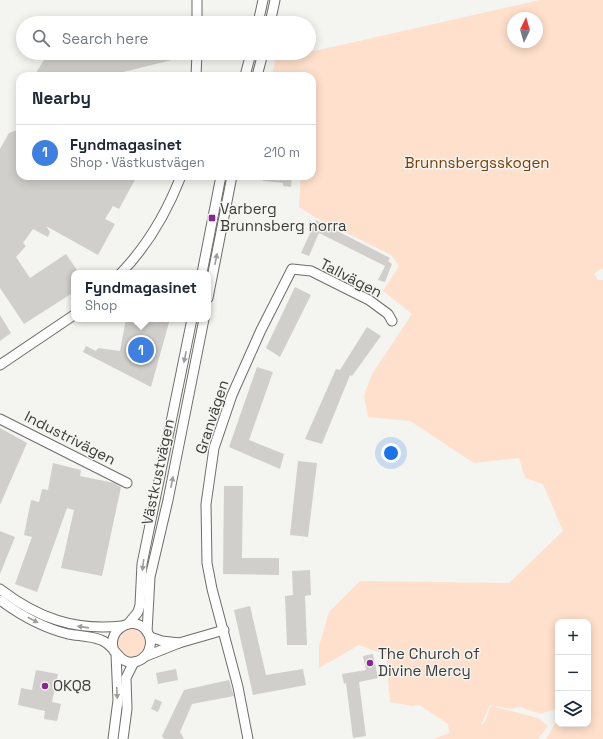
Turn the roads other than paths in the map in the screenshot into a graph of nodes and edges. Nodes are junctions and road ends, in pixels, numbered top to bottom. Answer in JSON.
{"nodes":[{"id":1,"x":197,"y":0,"type":"edge"},
{"id":2,"x":263,"y":0,"type":"edge"},
{"id":3,"x":275,"y":0,"type":"edge"},
{"id":4,"x":197,"y":16,"type":"edge"},
{"id":5,"x":260,"y":16,"type":"edge"},
{"id":6,"x":272,"y":16,"type":"edge"},
{"id":7,"x":196,"y":60,"type":"edge"},
{"id":8,"x":249,"y":60,"type":"edge"},
{"id":9,"x":260,"y":60,"type":"edge"},
{"id":10,"x":196,"y":72,"type":"edge"},
{"id":11,"x":246,"y":72,"type":"edge"},
{"id":12,"x":258,"y":72,"type":"edge"},
{"id":13,"x":179,"y":180,"type":"edge"},
{"id":14,"x":220,"y":180,"type":"edge"},
{"id":15,"x":231,"y":180,"type":"edge"},
{"id":16,"x":292,"y":269,"type":"joint"},
{"id":17,"x":123,"y":270,"type":"edge"},
{"id":18,"x":203,"y":270,"type":"edge"},
{"id":19,"x":211,"y":283,"type":"edge"},
{"id":20,"x":71,"y":317,"type":"edge"},
{"id":21,"x":392,"y":321,"type":"dead end"},
{"id":22,"x":191,"y":322,"type":"edge"},
{"id":23,"x":203,"y":322,"type":"edge"},
{"id":24,"x":0,"y":365,"type":"edge"},
{"id":25,"x":0,"y":419,"type":"edge"},
{"id":26,"x":127,"y":483,"type":"dead end"},
{"id":27,"x":0,"y":589,"type":"edge"},
{"id":28,"x":0,"y":600,"type":"edge"},
{"id":29,"x":125,"y":624,"type":"junction"},
{"id":30,"x":224,"y":630,"type":"junction"},
{"id":31,"x":148,"y":634,"type":"junction"},
{"id":32,"x":179,"y":643,"type":"junction"},
{"id":33,"x":115,"y":652,"type":"junction"},
{"id":34,"x":144,"y":658,"type":"junction"},
{"id":35,"x":134,"y":662,"type":"junction"},
{"id":36,"x":113,"y":739,"type":"edge"},
{"id":37,"x":123,"y":739,"type":"edge"},
{"id":38,"x":248,"y":739,"type":"edge"}],
"edges":[{"from":1,"to":4,"type":"street"},
{"from":2,"to":5,"type":"street"},
{"from":3,"to":6,"type":"street"},
{"from":7,"to":10,"type":"street"},
{"from":8,"to":11,"type":"street"},
{"from":9,"to":12,"type":"street"},
{"from":13,"to":17,"type":"street"},
{"from":14,"to":18,"type":"street"},
{"from":19,"to":15,"type":"street","one_way":true},
{"from":16,"to":21,"type":"street","name":"Tallvägen"},
{"from":16,"to":30,"type":"street","name":"Granvägen"},
{"from":20,"to":24,"type":"street"},
{"from":22,"to":29,"type":"street","name":"Västkustvägen","one_way":true},
{"from":31,"to":23,"type":"street","name":"Västkustvägen","one_way":true},
{"from":25,"to":26,"type":"street","name":"Industrivägen"},
{"from":29,"to":27,"type":"street","one_way":true},
{"from":28,"to":33,"type":"street","one_way":true},
{"from":29,"to":31,"type":"street"},
{"from":29,"to":33,"type":"street"},
{"from":30,"to":32,"type":"street"},
{"from":30,"to":38,"type":"street","name":"Granvägen"},
{"from":31,"to":32,"type":"street"},
{"from":31,"to":34,"type":"street"},
{"from":32,"to":34,"type":"street"},
{"from":33,"to":35,"type":"street"},
{"from":33,"to":36,"type":"street","one_way":true},
{"from":34,"to":35,"type":"street"},
{"from":35,"to":37,"type":"street"}]}
